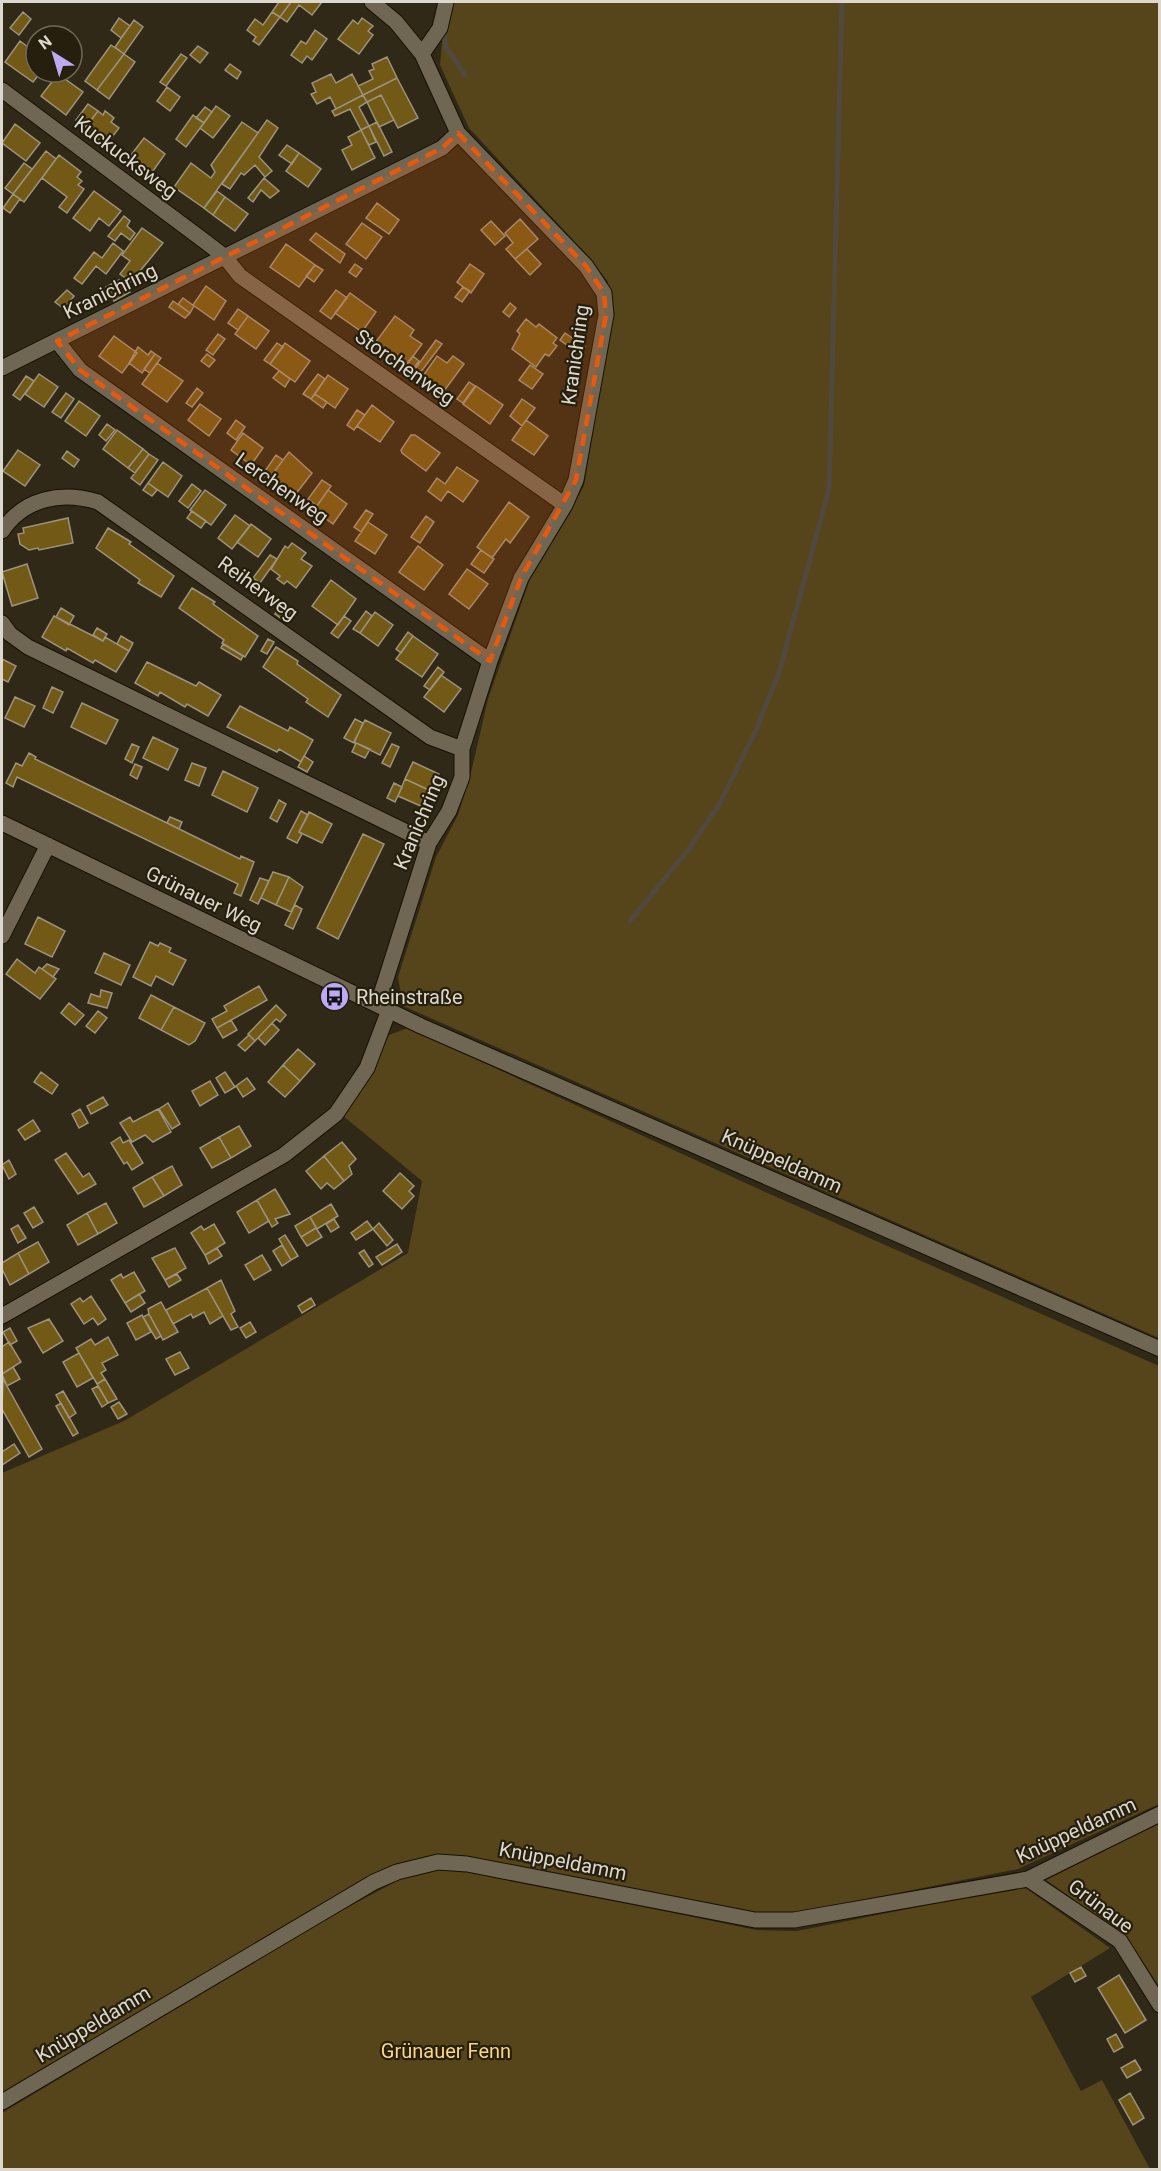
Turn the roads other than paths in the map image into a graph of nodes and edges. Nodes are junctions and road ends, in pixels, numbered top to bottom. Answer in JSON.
{"nodes":[{"id":1,"x":372,"y":2,"type":"edge"},
{"id":2,"x":446,"y":2,"type":"edge"},
{"id":3,"x":422,"y":54,"type":"junction"},
{"id":4,"x":2,"y":90,"type":"edge"},
{"id":5,"x":458,"y":133,"type":"junction"},
{"id":6,"x":225,"y":257,"type":"junction"},
{"id":7,"x":57,"y":341,"type":"junction"},
{"id":8,"x":2,"y":368,"type":"edge"},
{"id":9,"x":565,"y":506,"type":"junction"},
{"id":10,"x":21,"y":509,"type":"junction"},
{"id":11,"x":2,"y":519,"type":"edge"},
{"id":12,"x":2,"y":531,"type":"edge"},
{"id":13,"x":2,"y":623,"type":"edge"},
{"id":14,"x":490,"y":661,"type":"junction"},
{"id":15,"x":462,"y":749,"type":"junction"},
{"id":16,"x":2,"y":823,"type":"edge"},
{"id":17,"x":429,"y":843,"type":"junction"},
{"id":18,"x":48,"y":845,"type":"junction"},
{"id":19,"x":2,"y":936,"type":"edge"},
{"id":20,"x":383,"y":1007,"type":"junction"},
{"id":21,"x":2,"y":1316,"type":"edge"},
{"id":22,"x":1160,"y":1349,"type":"edge"},
{"id":23,"x":1160,"y":1814,"type":"edge"},
{"id":24,"x":1028,"y":1879,"type":"junction"},
{"id":25,"x":1160,"y":2005,"type":"edge"},
{"id":26,"x":2,"y":2102,"type":"edge"}],
"edges":[{"from":1,"to":3,"type":"street"},
{"from":2,"to":3,"type":"street"},
{"from":3,"to":5,"type":"street"},
{"from":4,"to":6,"type":"street","name":"Kuckucksweg"},
{"from":5,"to":6,"type":"street","name":"Kranichring"},
{"from":5,"to":9,"type":"street","name":"Kranichring"},
{"from":6,"to":7,"type":"street","name":"Kranichring"},
{"from":6,"to":9,"type":"street","name":"Storchenweg"},
{"from":7,"to":8,"type":"street","name":"Kranichring"},
{"from":7,"to":14,"type":"street","name":"Lerchenweg"},
{"from":9,"to":14,"type":"street","name":"Kranichring"},
{"from":10,"to":11,"type":"street","name":"Reiherweg"},
{"from":10,"to":12,"type":"street"},
{"from":10,"to":15,"type":"street","name":"Reiherweg"},
{"from":13,"to":17,"type":"street"},
{"from":14,"to":15,"type":"street","name":"Kranichring"},
{"from":15,"to":17,"type":"street","name":"Kranichring"},
{"from":16,"to":18,"type":"street","name":"Grünauer Weg"},
{"from":17,"to":20,"type":"street","name":"Kranichring"},
{"from":18,"to":19,"type":"street"},
{"from":18,"to":20,"type":"street","name":"Grünauer Weg"},
{"from":20,"to":21,"type":"street"},
{"from":20,"to":22,"type":"street","name":"Knüppeldamm"},
{"from":23,"to":24,"type":"street","name":"Knüppeldamm"},
{"from":24,"to":25,"type":"street","name":"Grünaue"},
{"from":24,"to":26,"type":"street","name":"Knüppeldamm"}]}
